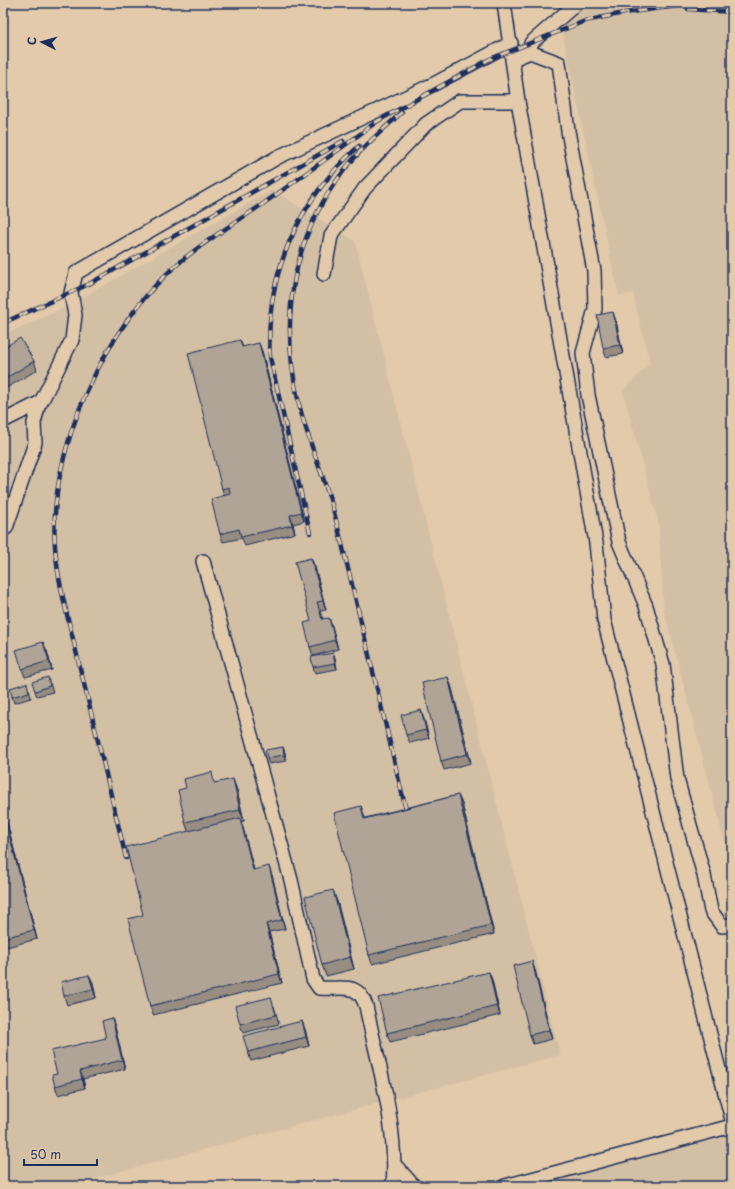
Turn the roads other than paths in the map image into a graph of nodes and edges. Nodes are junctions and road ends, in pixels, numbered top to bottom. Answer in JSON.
{"nodes":[{"id":1,"x":504,"y":3,"type":"edge"},
{"id":2,"x":577,"y":3,"type":"edge"},
{"id":3,"x":511,"y":43,"type":"junction"},
{"id":4,"x":530,"y":52,"type":"junction"},
{"id":5,"x":513,"y":59,"type":"junction"},
{"id":6,"x":518,"y":101,"type":"junction"},
{"id":7,"x":324,"y":274,"type":"dead end"},
{"id":8,"x":39,"y":403,"type":"junction"},
{"id":9,"x":3,"y":421,"type":"edge"},
{"id":10,"x":6,"y":528,"type":"dead end"},
{"id":11,"x":203,"y":561,"type":"dead end"},
{"id":12,"x":732,"y":925,"type":"edge"},
{"id":13,"x":732,"y":1120,"type":"edge"},
{"id":14,"x":732,"y":1126,"type":"edge"},
{"id":15,"x":395,"y":1165,"type":"junction"},
{"id":16,"x":393,"y":1186,"type":"edge"},
{"id":17,"x":414,"y":1186,"type":"edge"},
{"id":18,"x":505,"y":1186,"type":"edge"}],
"edges":[{"from":1,"to":3,"type":"street"},
{"from":2,"to":4,"type":"street"},
{"from":3,"to":5,"type":"street"},
{"from":3,"to":8,"type":"street"},
{"from":4,"to":5,"type":"street"},
{"from":4,"to":12,"type":"street"},
{"from":5,"to":6,"type":"street"},
{"from":6,"to":7,"type":"street"},
{"from":6,"to":13,"type":"street"},
{"from":8,"to":9,"type":"street"},
{"from":8,"to":10,"type":"street"},
{"from":11,"to":15,"type":"street"},
{"from":14,"to":18,"type":"street"},
{"from":15,"to":16,"type":"street"},
{"from":15,"to":17,"type":"street"}]}
